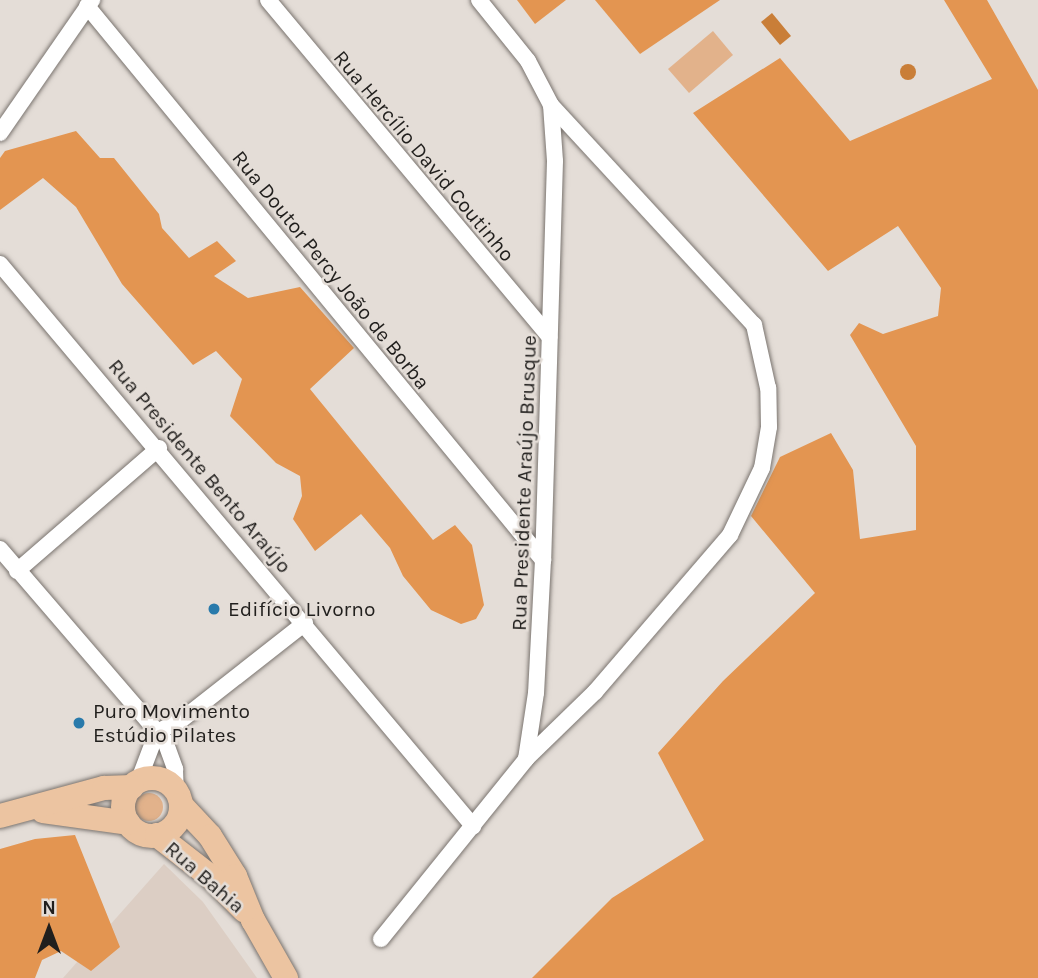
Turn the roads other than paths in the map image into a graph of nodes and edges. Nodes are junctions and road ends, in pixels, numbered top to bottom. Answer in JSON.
{"nodes":[{"id":1,"x":268,"y":0,"type":"edge"},
{"id":2,"x":479,"y":0,"type":"edge"},
{"id":3,"x":89,"y":3,"type":"edge"},
{"id":4,"x":551,"y":105,"type":"junction"},
{"id":5,"x":0,"y":133,"type":"edge"},
{"id":6,"x":0,"y":264,"type":"edge"},
{"id":7,"x":550,"y":337,"type":"junction"},
{"id":8,"x":159,"y":448,"type":"junction"},
{"id":9,"x":0,"y":549,"type":"edge"},
{"id":10,"x":543,"y":560,"type":"junction"},
{"id":11,"x":17,"y":571,"type":"junction"},
{"id":12,"x":305,"y":624,"type":"junction"},
{"id":13,"x":157,"y":732,"type":"junction"},
{"id":14,"x":526,"y":759,"type":"junction"},
{"id":15,"x":135,"y":784,"type":"junction"},
{"id":16,"x":179,"y":799,"type":"junction"},
{"id":17,"x":35,"y":810,"type":"junction"},
{"id":18,"x":0,"y":816,"type":"edge"},
{"id":19,"x":128,"y":823,"type":"junction"},
{"id":20,"x":473,"y":826,"type":"junction"},
{"id":21,"x":158,"y":835,"type":"junction"},
{"id":22,"x":253,"y":920,"type":"junction"},
{"id":23,"x":382,"y":939,"type":"dead end"},
{"id":24,"x":286,"y":978,"type":"edge"}],
"edges":[{"from":1,"to":7,"type":"street","name":"Rua Hercílio David Coutinho"},
{"from":2,"to":4,"type":"street","name":"Rua Presidente Araújo Brusque"},
{"from":3,"to":5,"type":"street"},
{"from":3,"to":10,"type":"street","name":"Rua Doutor Percy João de Borba"},
{"from":4,"to":7,"type":"street","name":"Rua Presidente Araújo Brusque"},
{"from":4,"to":14,"type":"street"},
{"from":6,"to":8,"type":"street","name":"Rua Presidente Bento Araújo"},
{"from":7,"to":10,"type":"street","name":"Rua Presidente Araújo Brusque"},
{"from":8,"to":11,"type":"street"},
{"from":8,"to":12,"type":"street","name":"Rua Presidente Bento Araújo"},
{"from":9,"to":11,"type":"street"},
{"from":10,"to":14,"type":"street","name":"Rua Presidente Araújo Brusque"},
{"from":11,"to":13,"type":"street"},
{"from":12,"to":13,"type":"street"},
{"from":12,"to":20,"type":"street","name":"Rua Presidente Bento Araújo"},
{"from":13,"to":15,"type":"street"},
{"from":13,"to":16,"type":"street"},
{"from":14,"to":20,"type":"street","name":"Rua Presidente Araújo Brusque"},
{"from":15,"to":16,"type":"main road"},
{"from":15,"to":17,"type":"main road"},
{"from":15,"to":19,"type":"main road"},
{"from":16,"to":21,"type":"main road"},
{"from":16,"to":22,"type":"main road","name":"Rua Bahia"},
{"from":17,"to":18,"type":"main road"},
{"from":17,"to":19,"type":"main road"},
{"from":19,"to":21,"type":"main road"},
{"from":20,"to":23,"type":"street","name":"Rua Presidente Araújo Brusque"},
{"from":21,"to":22,"type":"main road","name":"Rua Bahia"},
{"from":22,"to":24,"type":"main road","name":"Rua Bahia"}]}
